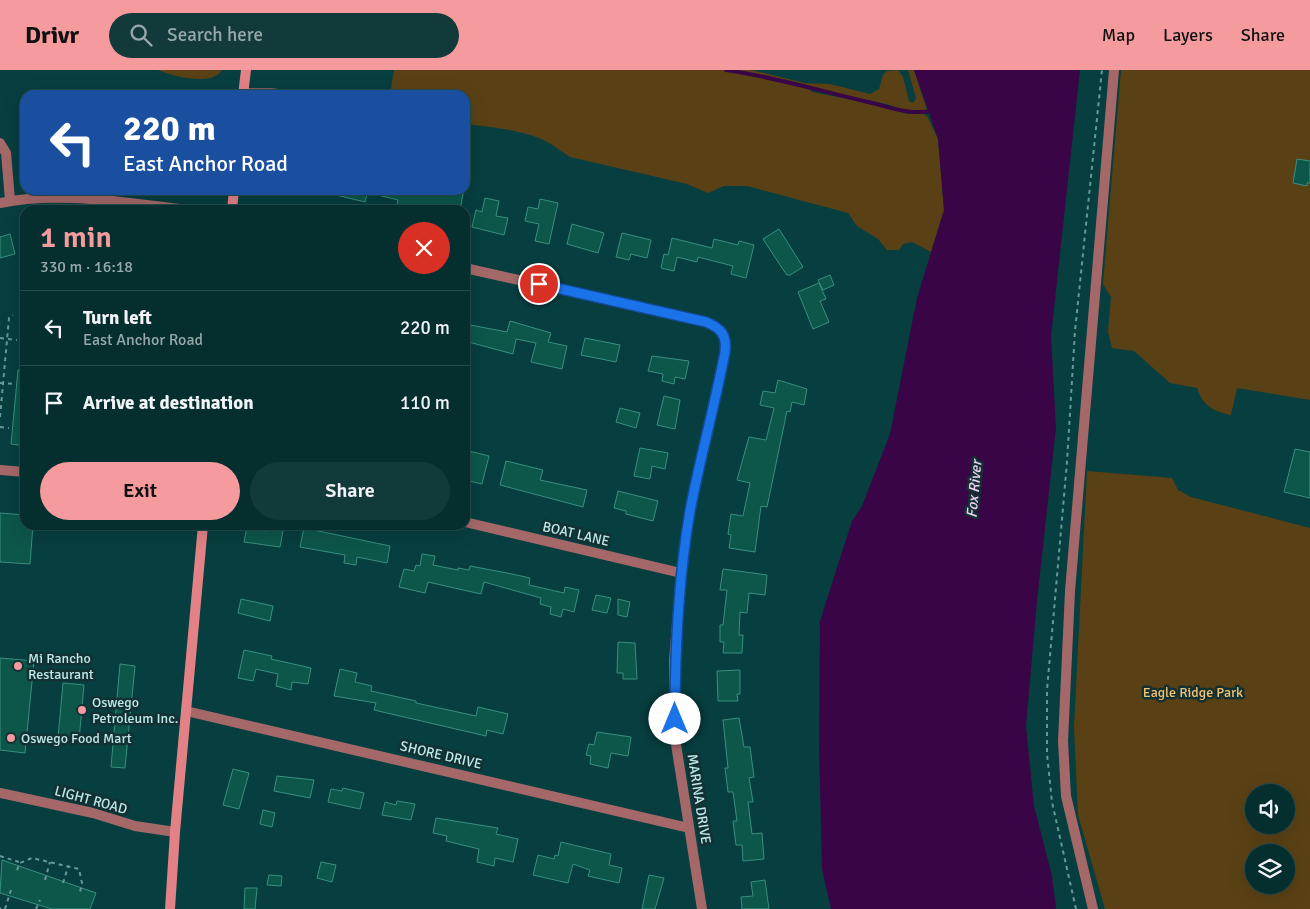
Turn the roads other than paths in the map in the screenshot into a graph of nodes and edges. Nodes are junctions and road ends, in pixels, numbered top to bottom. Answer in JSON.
{"nodes":[{"id":1,"x":246,"y":70,"type":"edge"},
{"id":2,"x":1114,"y":70,"type":"edge"},
{"id":3,"x":243,"y":90,"type":"edge"},
{"id":4,"x":0,"y":142,"type":"edge"},
{"id":5,"x":5,"y":202,"type":"edge"},
{"id":6,"x":143,"y":205,"type":"edge"},
{"id":7,"x":470,"y":269,"type":"edge"},
{"id":8,"x":0,"y":470,"type":"edge"},
{"id":9,"x":20,"y":472,"type":"edge"},
{"id":10,"x":470,"y":523,"type":"edge"},
{"id":11,"x":203,"y":530,"type":"edge"},
{"id":12,"x":681,"y":573,"type":"junction"},
{"id":13,"x":186,"y":711,"type":"junction"},
{"id":14,"x":0,"y":793,"type":"edge"},
{"id":15,"x":689,"y":828,"type":"junction"},
{"id":16,"x":175,"y":832,"type":"junction"},
{"id":17,"x":170,"y":909,"type":"edge"},
{"id":18,"x":702,"y":909,"type":"edge"},
{"id":19,"x":1093,"y":909,"type":"edge"}],
"edges":[{"from":1,"to":3,"type":"main road"},
{"from":2,"to":19,"type":"street"},
{"from":4,"to":5,"type":"street"},
{"from":5,"to":6,"type":"street"},
{"from":7,"to":12,"type":"street","name":"MARINA DRIVE"},
{"from":8,"to":9,"type":"street"},
{"from":10,"to":12,"type":"street","name":"BOAT LANE"},
{"from":11,"to":13,"type":"main road"},
{"from":12,"to":15,"type":"street","name":"MARINA DRIVE"},
{"from":13,"to":15,"type":"street","name":"SHORE DRIVE"},
{"from":13,"to":16,"type":"main road"},
{"from":14,"to":16,"type":"street","name":"LIGHT ROAD"},
{"from":15,"to":18,"type":"street","name":"MARINA DRIVE"},
{"from":16,"to":17,"type":"main road"}]}
